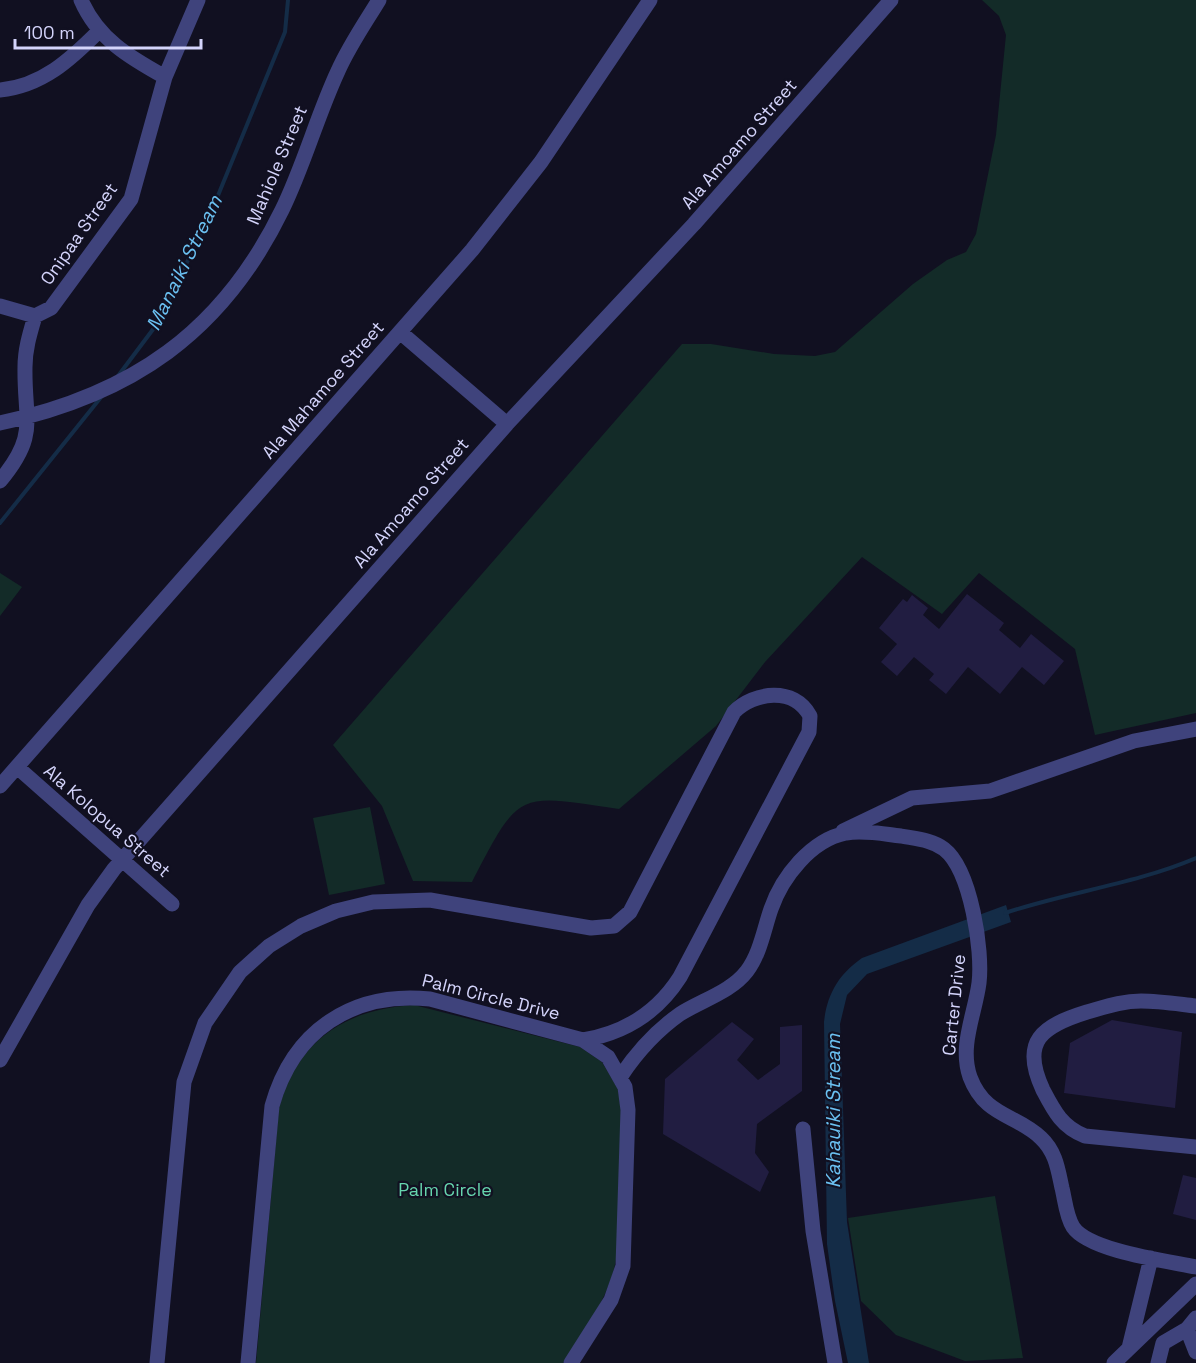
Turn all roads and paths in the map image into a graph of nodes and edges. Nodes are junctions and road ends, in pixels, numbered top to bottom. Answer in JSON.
{"nodes":[{"id":1,"x":81,"y":0,"type":"edge"},
{"id":2,"x":198,"y":0,"type":"edge"},
{"id":3,"x":379,"y":0,"type":"edge"},
{"id":4,"x":650,"y":0,"type":"edge"},
{"id":5,"x":891,"y":0,"type":"edge"},
{"id":6,"x":99,"y":31,"type":"junction"},
{"id":7,"x":165,"y":77,"type":"junction"},
{"id":8,"x":0,"y":90,"type":"edge"},
{"id":9,"x":0,"y":306,"type":"edge"},
{"id":10,"x":35,"y":316,"type":"junction"},
{"id":11,"x":400,"y":332,"type":"junction"},
{"id":12,"x":28,"y":417,"type":"junction"},
{"id":13,"x":0,"y":423,"type":"edge"},
{"id":14,"x":507,"y":424,"type":"junction"},
{"id":15,"x":0,"y":481,"type":"edge"},
{"id":16,"x":1196,"y":729,"type":"edge"},
{"id":17,"x":17,"y":767,"type":"junction"},
{"id":18,"x":0,"y":786,"type":"edge"},
{"id":19,"x":888,"y":808,"type":"junction"},
{"id":20,"x":892,"y":835,"type":"junction"},
{"id":21,"x":833,"y":837,"type":"junction"},
{"id":22,"x":123,"y":861,"type":"junction"},
{"id":23,"x":172,"y":904,"type":"dead end"},
{"id":24,"x":1196,"y":1006,"type":"edge"},
{"id":25,"x":644,"y":1017,"type":"junction"},
{"id":26,"x":655,"y":1035,"type":"junction"},
{"id":27,"x":583,"y":1040,"type":"junction"},
{"id":28,"x":0,"y":1060,"type":"edge"},
{"id":29,"x":621,"y":1076,"type":"junction"},
{"id":30,"x":803,"y":1129,"type":"dead end"},
{"id":31,"x":1192,"y":1146,"type":"edge"},
{"id":32,"x":1151,"y":1258,"type":"junction"},
{"id":33,"x":1196,"y":1268,"type":"edge"},
{"id":34,"x":1194,"y":1290,"type":"edge"},
{"id":35,"x":1192,"y":1324,"type":"edge"},
{"id":36,"x":1196,"y":1353,"type":"edge"},
{"id":37,"x":1126,"y":1356,"type":"edge"},
{"id":38,"x":157,"y":1363,"type":"edge"},
{"id":39,"x":248,"y":1363,"type":"edge"},
{"id":40,"x":571,"y":1363,"type":"edge"},
{"id":41,"x":835,"y":1363,"type":"edge"},
{"id":42,"x":1114,"y":1363,"type":"edge"},
{"id":43,"x":1158,"y":1363,"type":"edge"},
{"id":44,"x":1193,"y":1363,"type":"edge"}],
"edges":[{"from":1,"to":6,"type":"street"},
{"from":2,"to":7,"type":"street","name":"Onipaa Street"},
{"from":3,"to":12,"type":"street","name":"Mahiole Street"},
{"from":4,"to":11,"type":"street","name":"Ala Mahamoe Street"},
{"from":5,"to":14,"type":"street","name":"Ala Amoamo Street"},
{"from":6,"to":7,"type":"street"},
{"from":6,"to":8,"type":"street"},
{"from":7,"to":10,"type":"street","name":"Onipaa Street"},
{"from":9,"to":10,"type":"street"},
{"from":10,"to":12,"type":"street"},
{"from":11,"to":14,"type":"street"},
{"from":11,"to":17,"type":"street","name":"Ala Mahamoe Street"},
{"from":12,"to":13,"type":"street","name":"Mahiole Street"},
{"from":12,"to":15,"type":"street"},
{"from":14,"to":22,"type":"street","name":"Ala Amoamo Street"},
{"from":16,"to":19,"type":"street"},
{"from":17,"to":18,"type":"street","name":"Ala Mahamoe Street"},
{"from":17,"to":22,"type":"street","name":"Ala Kolopua Street"},
{"from":19,"to":20,"type":"street"},
{"from":19,"to":21,"type":"street"},
{"from":20,"to":21,"type":"street","name":"Carter Drive"},
{"from":20,"to":32,"type":"street","name":"Carter Drive"},
{"from":21,"to":26,"type":"street","name":"Carter Drive"},
{"from":22,"to":23,"type":"street","name":"Ala Kolopua Street"},
{"from":22,"to":28,"type":"street","name":"Ala Amoamo Street"},
{"from":24,"to":31,"type":"street"},
{"from":25,"to":26,"type":"street"},
{"from":25,"to":27,"type":"street"},
{"from":25,"to":38,"type":"street"},
{"from":26,"to":29,"type":"street","name":"Carter Drive"},
{"from":27,"to":29,"type":"street","name":"Palm Circle Drive"},
{"from":27,"to":39,"type":"street","name":"Palm Circle Drive"},
{"from":29,"to":40,"type":"street","name":"Palm Circle Drive"},
{"from":30,"to":41,"type":"street"},
{"from":32,"to":33,"type":"street","name":"Carter Drive"},
{"from":32,"to":37,"type":"street"},
{"from":34,"to":37,"type":"street"},
{"from":35,"to":36,"type":"street"},
{"from":35,"to":43,"type":"street"},
{"from":36,"to":44,"type":"street"},
{"from":37,"to":42,"type":"street"}]}
